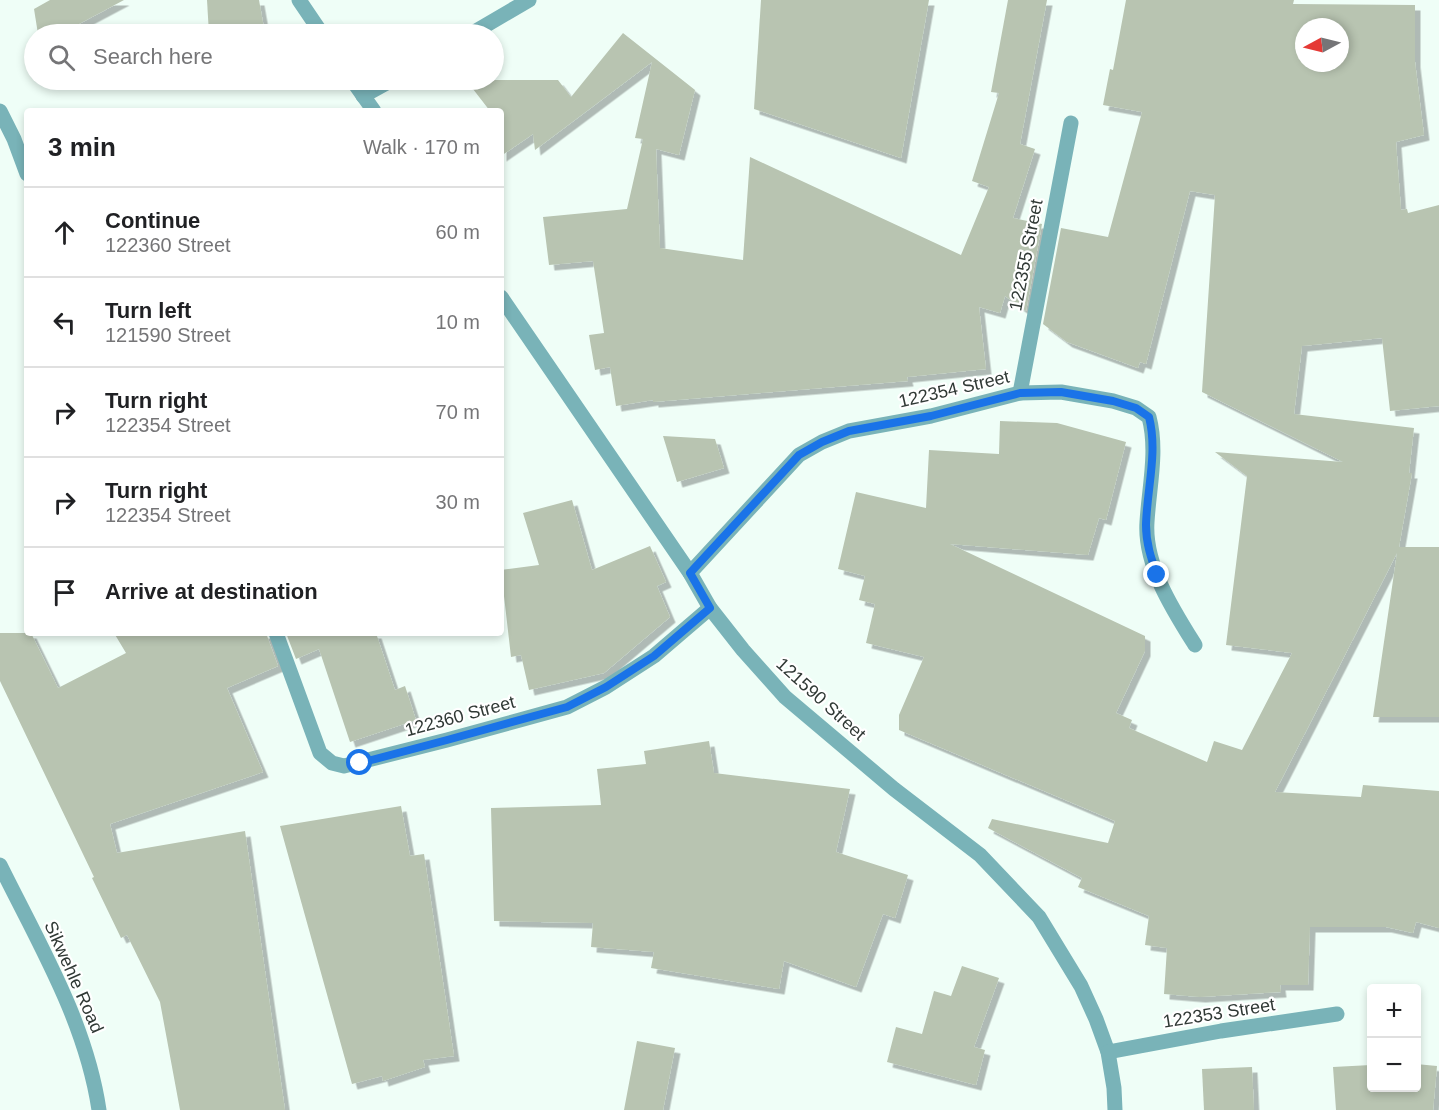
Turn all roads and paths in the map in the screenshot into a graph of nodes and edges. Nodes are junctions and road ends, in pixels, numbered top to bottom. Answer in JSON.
{"nodes":[{"id":1,"x":299,"y":0,"type":"edge"},
{"id":2,"x":529,"y":0,"type":"edge"},
{"id":3,"x":315,"y":24,"type":"edge"},
{"id":4,"x":488,"y":24,"type":"edge"},
{"id":5,"x":359,"y":90,"type":"edge"},
{"id":6,"x":374,"y":90,"type":"edge"},
{"id":7,"x":363,"y":96,"type":"junction"},
{"id":8,"x":372,"y":108,"type":"edge"},
{"id":9,"x":0,"y":111,"type":"edge"},
{"id":10,"x":1071,"y":123,"type":"dead end"},
{"id":11,"x":20,"y":138,"type":"edge"},
{"id":12,"x":24,"y":159,"type":"edge"},
{"id":13,"x":504,"y":301,"type":"edge"},
{"id":14,"x":1020,"y":393,"type":"junction"},
{"id":15,"x":690,"y":573,"type":"junction"},
{"id":16,"x":710,"y":608,"type":"junction"},
{"id":17,"x":277,"y":636,"type":"edge"},
{"id":18,"x":1195,"y":645,"type":"dead end"},
{"id":19,"x":0,"y":866,"type":"edge"},
{"id":20,"x":1337,"y":1014,"type":"dead end"},
{"id":21,"x":1108,"y":1052,"type":"junction"},
{"id":22,"x":99,"y":1110,"type":"edge"},
{"id":23,"x":1115,"y":1110,"type":"edge"}],
"edges":[{"from":1,"to":3,"type":"street"},
{"from":2,"to":4,"type":"street"},
{"from":5,"to":7,"type":"street"},
{"from":6,"to":7,"type":"street"},
{"from":7,"to":8,"type":"street"},
{"from":9,"to":11,"type":"street"},
{"from":10,"to":14,"type":"street","name":"122355 Street"},
{"from":11,"to":12,"type":"street"},
{"from":13,"to":15,"type":"street","name":"121590 Street"},
{"from":14,"to":15,"type":"street","name":"122354 Street"},
{"from":14,"to":18,"type":"street","name":"122354 Street"},
{"from":15,"to":16,"type":"street","name":"121590 Street"},
{"from":16,"to":17,"type":"street","name":"122360 Street"},
{"from":16,"to":21,"type":"street","name":"121590 Street"},
{"from":19,"to":22,"type":"street","name":"Sikwehle Road"},
{"from":20,"to":21,"type":"street","name":"122353 Street"},
{"from":21,"to":23,"type":"street","name":"121590 Street"}]}
